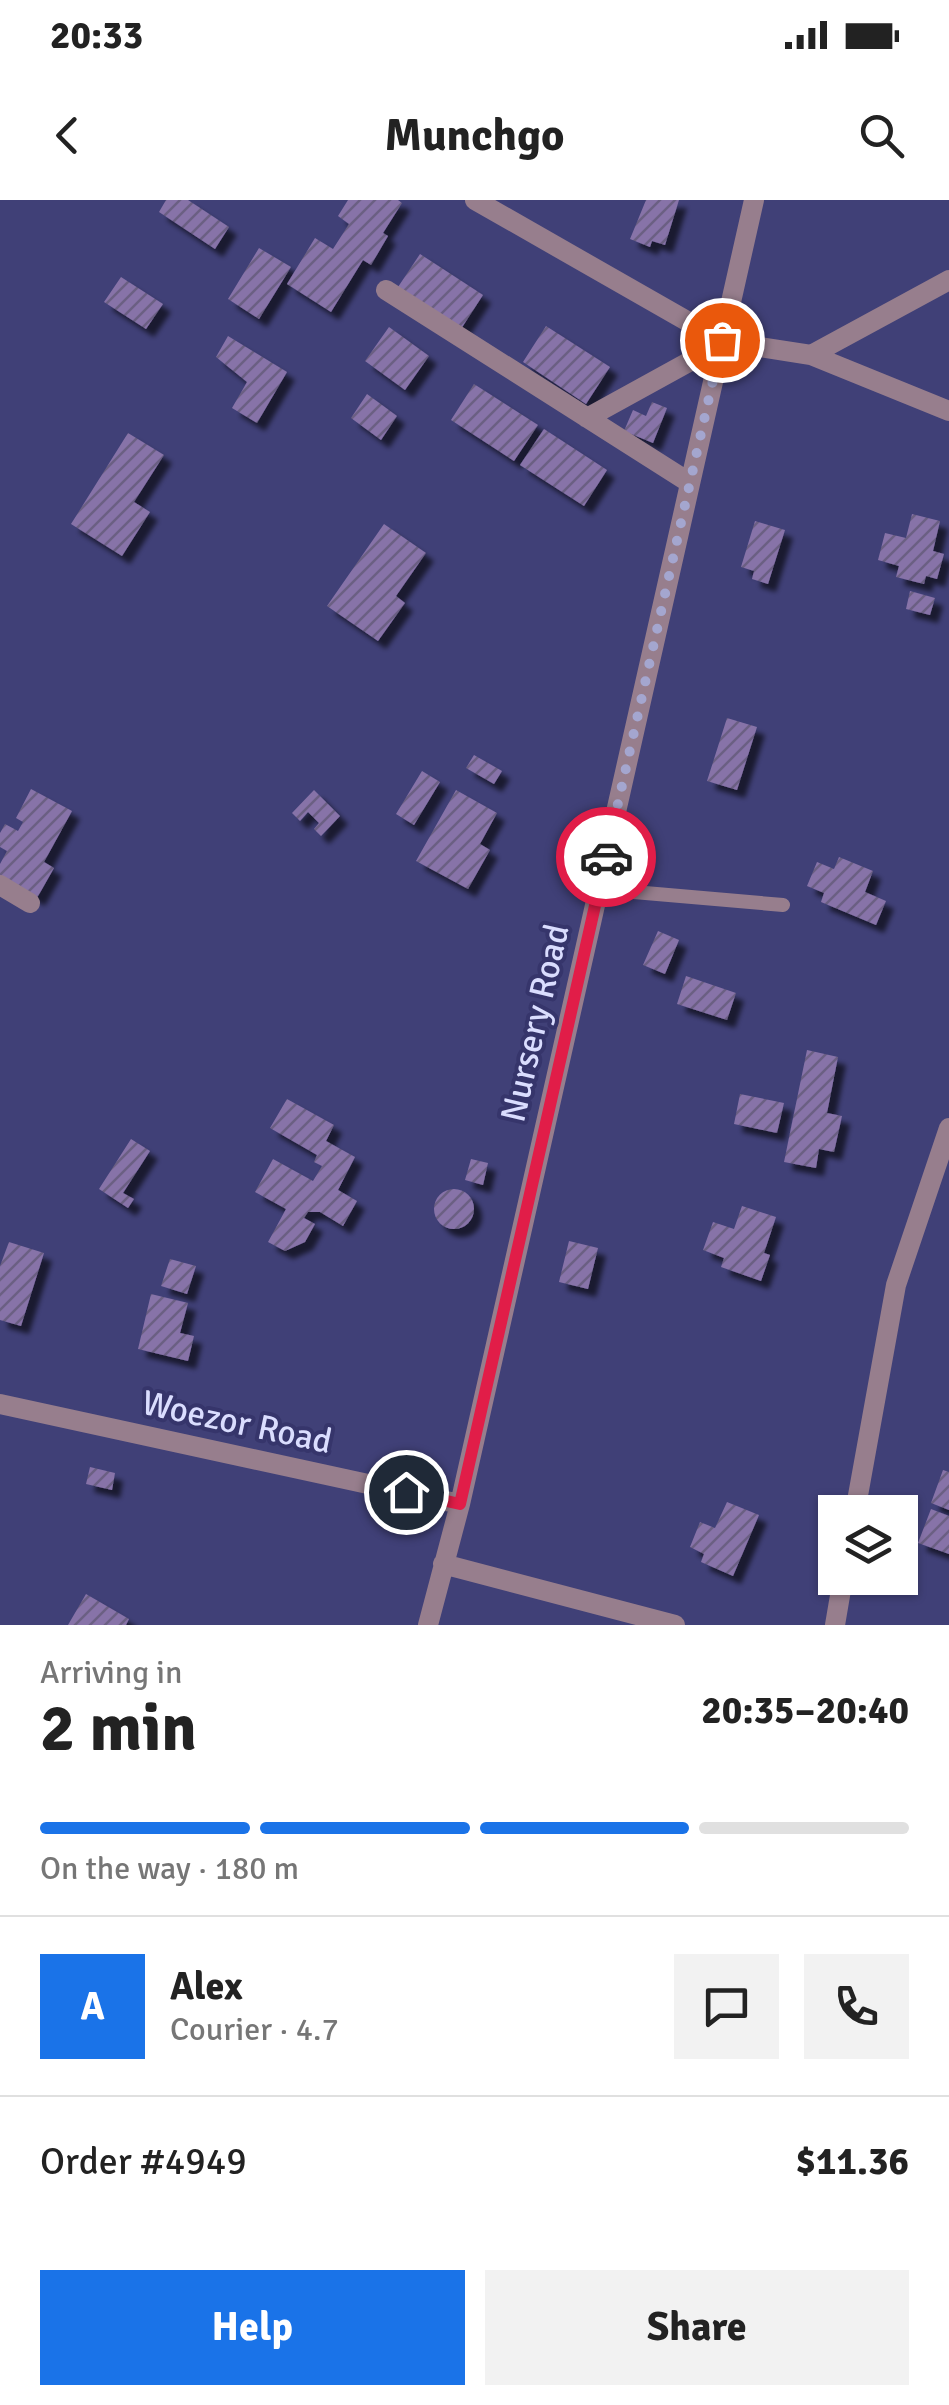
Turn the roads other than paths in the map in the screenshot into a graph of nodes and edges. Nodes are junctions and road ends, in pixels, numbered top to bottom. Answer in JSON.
{"nodes":[{"id":1,"x":474,"y":200,"type":"edge"},
{"id":2,"x":754,"y":200,"type":"edge"},
{"id":3,"x":949,"y":280,"type":"edge"},
{"id":4,"x":386,"y":290,"type":"dead end"},
{"id":5,"x":721,"y":346,"type":"junction"},
{"id":6,"x":811,"y":355,"type":"junction"},
{"id":7,"x":949,"y":411,"type":"edge"},
{"id":8,"x":587,"y":418,"type":"junction"},
{"id":9,"x":690,"y":483,"type":"junction"},
{"id":10,"x":0,"y":884,"type":"edge"},
{"id":11,"x":598,"y":890,"type":"junction"},
{"id":12,"x":30,"y":904,"type":"dead end"},
{"id":13,"x":782,"y":904,"type":"dead end"},
{"id":14,"x":949,"y":1128,"type":"edge"},
{"id":15,"x":0,"y":1404,"type":"edge"},
{"id":16,"x":858,"y":1495,"type":"edge"},
{"id":17,"x":460,"y":1504,"type":"junction"},
{"id":18,"x":443,"y":1564,"type":"junction"},
{"id":19,"x":840,"y":1595,"type":"edge"},
{"id":20,"x":428,"y":1625,"type":"edge"},
{"id":21,"x":675,"y":1625,"type":"edge"},
{"id":22,"x":835,"y":1625,"type":"edge"}],
"edges":[{"from":1,"to":5,"type":"street"},
{"from":2,"to":5,"type":"street","name":"Nursery Road"},
{"from":3,"to":6,"type":"street"},
{"from":4,"to":8,"type":"street"},
{"from":5,"to":6,"type":"street"},
{"from":5,"to":8,"type":"street"},
{"from":5,"to":9,"type":"street","name":"Nursery Road"},
{"from":6,"to":7,"type":"street"},
{"from":8,"to":9,"type":"street"},
{"from":9,"to":11,"type":"street","name":"Nursery Road"},
{"from":10,"to":12,"type":"street"},
{"from":11,"to":13,"type":"lane"},
{"from":11,"to":17,"type":"street","name":"Nursery Road"},
{"from":14,"to":16,"type":"street"},
{"from":15,"to":17,"type":"street","name":"Woezor Road"},
{"from":17,"to":18,"type":"street","name":"Nursery Road"},
{"from":18,"to":20,"type":"street","name":"Nursery Road"},
{"from":18,"to":21,"type":"street"},
{"from":19,"to":22,"type":"street"}]}
